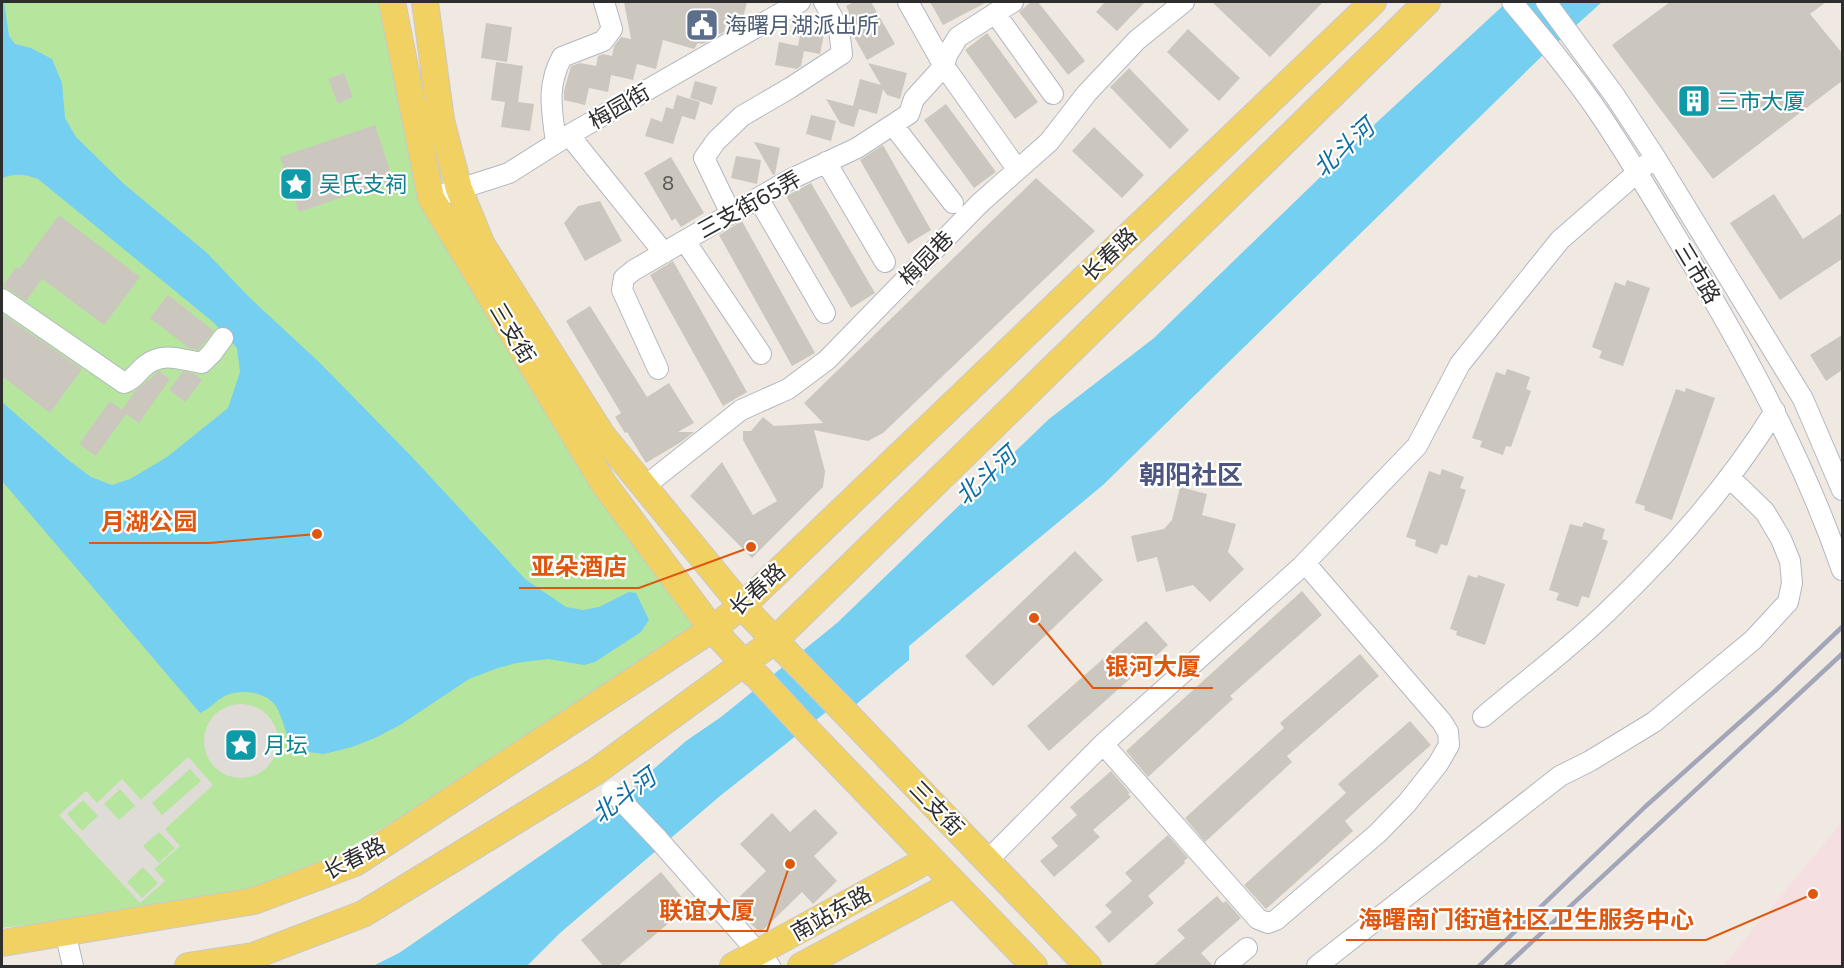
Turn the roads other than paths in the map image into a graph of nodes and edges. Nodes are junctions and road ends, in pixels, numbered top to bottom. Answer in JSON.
{"nodes":[{"id":1,"x":392,"y":2,"type":"edge"},
{"id":2,"x":426,"y":2,"type":"edge"},
{"id":3,"x":604,"y":2,"type":"edge"},
{"id":4,"x":800,"y":2,"type":"edge"},
{"id":5,"x":824,"y":2,"type":"edge"},
{"id":6,"x":909,"y":2,"type":"edge"},
{"id":7,"x":1013,"y":2,"type":"edge"},
{"id":8,"x":1185,"y":2,"type":"edge"},
{"id":9,"x":1373,"y":2,"type":"edge"},
{"id":10,"x":1427,"y":2,"type":"edge"},
{"id":11,"x":1512,"y":2,"type":"edge"},
{"id":12,"x":1546,"y":2,"type":"edge"},
{"id":13,"x":995,"y":13,"type":"junction"},
{"id":14,"x":944,"y":66,"type":"junction"},
{"id":15,"x":1053,"y":94,"type":"dead end"},
{"id":16,"x":893,"y":125,"type":"junction"},
{"id":17,"x":563,"y":139,"type":"junction"},
{"id":18,"x":1655,"y":157,"type":"junction"},
{"id":19,"x":826,"y":162,"type":"junction"},
{"id":20,"x":1017,"y":169,"type":"junction"},
{"id":21,"x":1638,"y":171,"type":"junction"},
{"id":22,"x":459,"y":189,"type":"junction"},
{"id":23,"x":431,"y":198,"type":"junction"},
{"id":24,"x":758,"y":198,"type":"junction"},
{"id":25,"x":952,"y":203,"type":"dead end"},
{"id":26,"x":731,"y":213,"type":"junction"},
{"id":27,"x":685,"y":240,"type":"junction"},
{"id":28,"x":664,"y":253,"type":"junction"},
{"id":29,"x":885,"y":262,"type":"dead end"},
{"id":30,"x":2,"y":299,"type":"edge"},
{"id":31,"x":825,"y":313,"type":"dead end"},
{"id":32,"x":223,"y":338,"type":"dead end"},
{"id":33,"x":761,"y":354,"type":"dead end"},
{"id":34,"x":658,"y":369,"type":"dead end"},
{"id":35,"x":1774,"y":411,"type":"junction"},
{"id":36,"x":1729,"y":477,"type":"junction"},
{"id":37,"x":645,"y":486,"type":"junction"},
{"id":38,"x":1842,"y":490,"type":"edge"},
{"id":39,"x":1305,"y":563,"type":"junction"},
{"id":40,"x":1842,"y":570,"type":"edge"},
{"id":41,"x":742,"y":606,"type":"junction"},
{"id":42,"x":712,"y":629,"type":"junction"},
{"id":43,"x":780,"y":646,"type":"junction"},
{"id":44,"x":750,"y":669,"type":"junction"},
{"id":45,"x":1483,"y":717,"type":"dead end"},
{"id":46,"x":1103,"y":744,"type":"junction"},
{"id":47,"x":604,"y":781,"type":"junction"},
{"id":48,"x":929,"y":859,"type":"junction"},
{"id":49,"x":987,"y":861,"type":"junction"},
{"id":50,"x":953,"y":884,"type":"junction"},
{"id":51,"x":65,"y":932,"type":"junction"},
{"id":52,"x":2,"y":943,"type":"edge"},
{"id":53,"x":1247,"y":948,"type":"dead end"},
{"id":54,"x":764,"y":960,"type":"edge"},
{"id":55,"x":73,"y":966,"type":"edge"},
{"id":56,"x":188,"y":966,"type":"edge"},
{"id":57,"x":733,"y":966,"type":"edge"},
{"id":58,"x":801,"y":966,"type":"edge"},
{"id":59,"x":1034,"y":966,"type":"edge"},
{"id":60,"x":1088,"y":966,"type":"edge"},
{"id":61,"x":1225,"y":966,"type":"edge"},
{"id":62,"x":1317,"y":966,"type":"edge"}],
"edges":[{"from":1,"to":23,"type":"main road","name":"三支街"},
{"from":2,"to":22,"type":"main road","name":"三支街"},
{"from":3,"to":17,"type":"street"},
{"from":4,"to":17,"type":"street","name":"梅园街"},
{"from":5,"to":26,"type":"street"},
{"from":6,"to":14,"type":"street"},
{"from":7,"to":13,"type":"street","name":"三支街65弄"},
{"from":8,"to":20,"type":"street","name":"梅园巷"},
{"from":9,"to":41,"type":"main road","name":"长春路"},
{"from":10,"to":43,"type":"main road","name":"长春路"},
{"from":11,"to":21,"type":"street","name":"三市路"},
{"from":12,"to":18,"type":"street","name":"三市路"},
{"from":13,"to":14,"type":"street","name":"三支街65弄"},
{"from":13,"to":15,"type":"street"},
{"from":14,"to":16,"type":"street","name":"三支街65弄"},
{"from":14,"to":20,"type":"street"},
{"from":16,"to":19,"type":"street","name":"三支街65弄"},
{"from":16,"to":25,"type":"street"},
{"from":17,"to":22,"type":"street","name":"梅园街"},
{"from":17,"to":28,"type":"street"},
{"from":18,"to":21,"type":"street"},
{"from":18,"to":38,"type":"street","name":"三市路"},
{"from":19,"to":24,"type":"street","name":"三支街65弄"},
{"from":19,"to":29,"type":"street"},
{"from":20,"to":37,"type":"street","name":"梅园巷"},
{"from":21,"to":35,"type":"street","name":"三市路"},
{"from":21,"to":39,"type":"street"},
{"from":22,"to":23,"type":"street","name":"梅园街"},
{"from":22,"to":37,"type":"main road","name":"三支街"},
{"from":23,"to":42,"type":"main road","name":"三支街"},
{"from":24,"to":26,"type":"street","name":"三支街65弄"},
{"from":24,"to":31,"type":"street"},
{"from":26,"to":27,"type":"street","name":"三支街65弄"},
{"from":27,"to":28,"type":"street","name":"三支街65弄"},
{"from":27,"to":33,"type":"street"},
{"from":28,"to":34,"type":"street","name":"三支街65弄"},
{"from":30,"to":32,"type":"street"},
{"from":35,"to":36,"type":"street"},
{"from":35,"to":40,"type":"street","name":"三市路"},
{"from":36,"to":45,"type":"street"},
{"from":36,"to":62,"type":"street"},
{"from":37,"to":41,"type":"main road","name":"三支街"},
{"from":39,"to":46,"type":"street"},
{"from":39,"to":46,"type":"street"},
{"from":41,"to":42,"type":"main road","name":"长春路"},
{"from":41,"to":43,"type":"main road","name":"三支街"},
{"from":42,"to":44,"type":"main road","name":"三支街"},
{"from":42,"to":51,"type":"main road","name":"长春路"},
{"from":43,"to":44,"type":"main road","name":"长春路"},
{"from":43,"to":49,"type":"main road","name":"三支街","bridge":true},
{"from":44,"to":47,"type":"main road","name":"长春路"},
{"from":44,"to":48,"type":"main road","name":"三支街","bridge":true},
{"from":46,"to":49,"type":"street"},
{"from":47,"to":54,"type":"street","bridge":true},
{"from":47,"to":56,"type":"main road","name":"长春路"},
{"from":48,"to":50,"type":"main road","name":"三支街"},
{"from":48,"to":54,"type":"main road","name":"南站东路"},
{"from":49,"to":60,"type":"main road","name":"三支街"},
{"from":50,"to":58,"type":"main road","name":"南站东路"},
{"from":50,"to":59,"type":"main road","name":"三支街"},
{"from":51,"to":52,"type":"main road","name":"长春路"},
{"from":51,"to":55,"type":"street"},
{"from":53,"to":61,"type":"street"},
{"from":54,"to":57,"type":"main road","name":"南站东路"}]}
